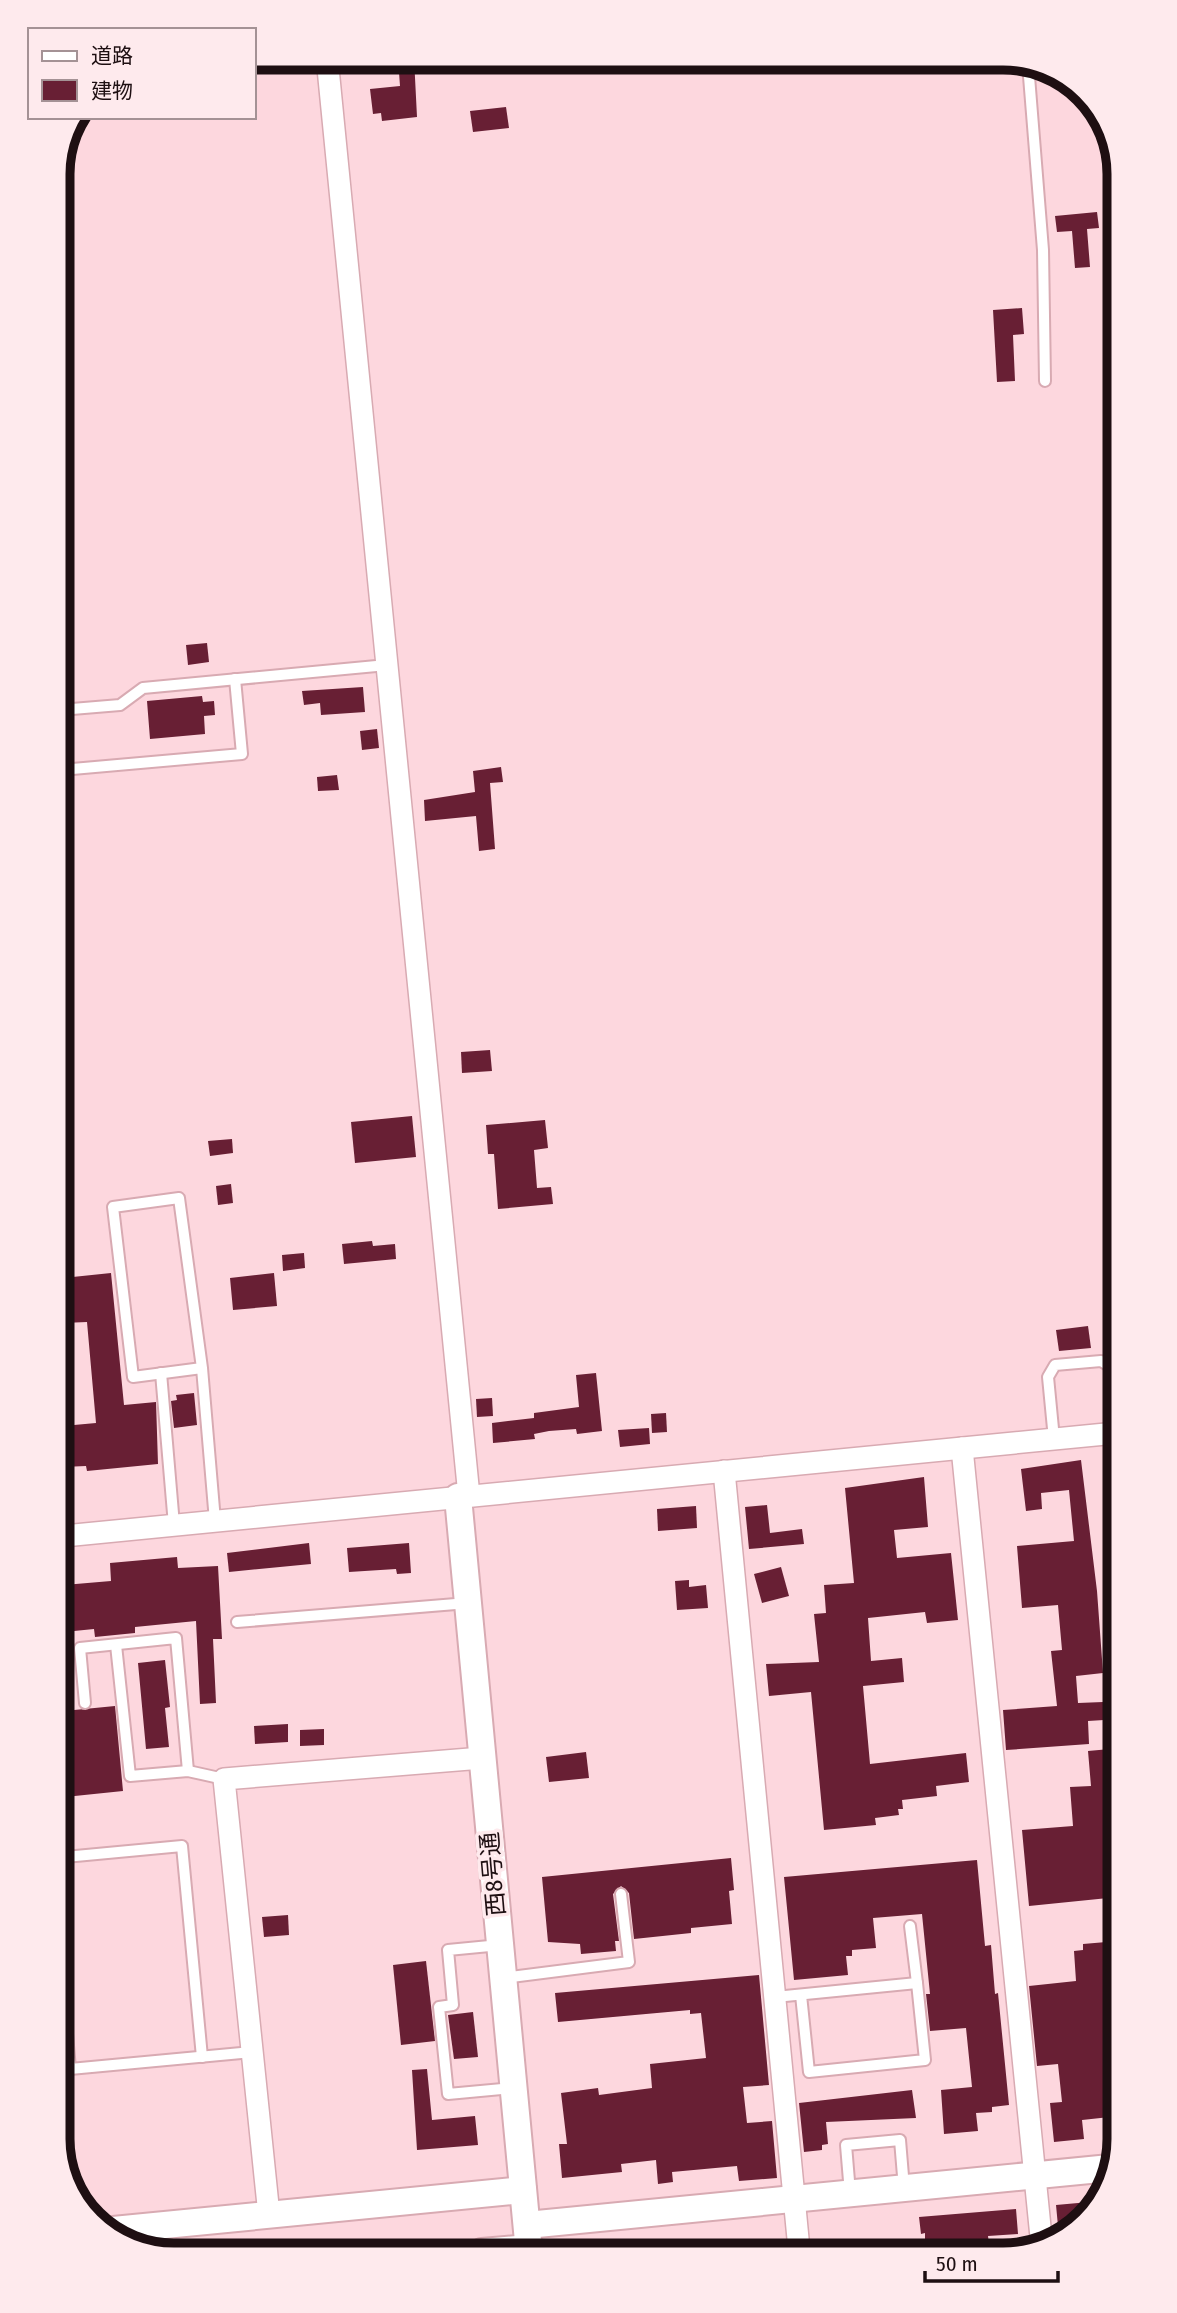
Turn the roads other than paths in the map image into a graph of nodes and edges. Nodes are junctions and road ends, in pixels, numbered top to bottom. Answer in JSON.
{"nodes":[{"id":1,"x":328,"y":70,"type":"edge"},
{"id":2,"x":1029,"y":73,"type":"edge"},
{"id":3,"x":1045,"y":382,"type":"dead end"},
{"id":4,"x":387,"y":665,"type":"junction"},
{"id":5,"x":235,"y":680,"type":"junction"},
{"id":6,"x":70,"y":709,"type":"edge"},
{"id":7,"x":70,"y":769,"type":"edge"},
{"id":8,"x":1107,"y":1365,"type":"edge"},
{"id":9,"x":202,"y":1368,"type":"junction"},
{"id":10,"x":161,"y":1374,"type":"junction"},
{"id":11,"x":1107,"y":1434,"type":"edge"},
{"id":12,"x":1055,"y":1439,"type":"junction"},
{"id":13,"x":962,"y":1448,"type":"junction"},
{"id":14,"x":724,"y":1471,"type":"junction"},
{"id":15,"x":464,"y":1497,"type":"junction"},
{"id":16,"x":215,"y":1521,"type":"junction"},
{"id":17,"x":174,"y":1525,"type":"junction"},
{"id":18,"x":70,"y":1535,"type":"edge"},
{"id":19,"x":468,"y":1603,"type":"junction"},
{"id":20,"x":237,"y":1622,"type":"dead end"},
{"id":21,"x":116,"y":1645,"type":"junction"},
{"id":22,"x":85,"y":1703,"type":"dead end"},
{"id":23,"x":482,"y":1758,"type":"junction"},
{"id":24,"x":188,"y":1771,"type":"junction"},
{"id":25,"x":224,"y":1779,"type":"junction"},
{"id":26,"x":70,"y":1857,"type":"edge"},
{"id":27,"x":621,"y":1894,"type":"dead end"},
{"id":28,"x":910,"y":1926,"type":"dead end"},
{"id":29,"x":500,"y":1945,"type":"junction"},
{"id":30,"x":503,"y":1978,"type":"junction"},
{"id":31,"x":917,"y":1983,"type":"junction"},
{"id":32,"x":801,"y":1995,"type":"junction"},
{"id":33,"x":775,"y":1997,"type":"junction"},
{"id":34,"x":252,"y":2052,"type":"junction"},
{"id":35,"x":202,"y":2057,"type":"junction"},
{"id":36,"x":70,"y":2069,"type":"edge"},
{"id":37,"x":513,"y":2088,"type":"junction"},
{"id":38,"x":1102,"y":2169,"type":"edge"},
{"id":39,"x":1035,"y":2175,"type":"junction"},
{"id":40,"x":904,"y":2188,"type":"junction"},
{"id":41,"x":523,"y":2190,"type":"junction"},
{"id":42,"x":850,"y":2193,"type":"junction"},
{"id":43,"x":794,"y":2199,"type":"junction"},
{"id":44,"x":269,"y":2215,"type":"junction"},
{"id":45,"x":128,"y":2232,"type":"edge"},
{"id":46,"x":1041,"y":2236,"type":"edge"},
{"id":47,"x":528,"y":2241,"type":"edge"},
{"id":48,"x":798,"y":2243,"type":"edge"}],
"edges":[{"from":1,"to":4,"type":"street"},
{"from":2,"to":3,"type":"lane"},
{"from":4,"to":5,"type":"lane"},
{"from":4,"to":15,"type":"street"},
{"from":5,"to":6,"type":"lane"},
{"from":5,"to":7,"type":"lane"},
{"from":8,"to":12,"type":"lane"},
{"from":9,"to":10,"type":"lane"},
{"from":9,"to":10,"type":"lane"},
{"from":9,"to":16,"type":"lane"},
{"from":10,"to":17,"type":"lane"},
{"from":11,"to":12,"type":"street"},
{"from":12,"to":13,"type":"street"},
{"from":13,"to":14,"type":"street"},
{"from":13,"to":39,"type":"street"},
{"from":14,"to":15,"type":"street"},
{"from":14,"to":33,"type":"street"},
{"from":15,"to":16,"type":"street"},
{"from":15,"to":19,"type":"street","name":"西8号通"},
{"from":16,"to":17,"type":"street"},
{"from":17,"to":18,"type":"street"},
{"from":19,"to":20,"type":"lane"},
{"from":19,"to":23,"type":"street","name":"西8号通"},
{"from":21,"to":22,"type":"lane"},
{"from":21,"to":24,"type":"lane"},
{"from":21,"to":24,"type":"lane"},
{"from":23,"to":25,"type":"street"},
{"from":23,"to":29,"type":"street","name":"西8号通"},
{"from":24,"to":25,"type":"lane"},
{"from":25,"to":34,"type":"street"},
{"from":26,"to":35,"type":"lane"},
{"from":27,"to":30,"type":"lane"},
{"from":28,"to":31,"type":"lane"},
{"from":29,"to":30,"type":"street","name":"西8号通"},
{"from":29,"to":37,"type":"lane"},
{"from":30,"to":37,"type":"street","name":"西8号通"},
{"from":31,"to":32,"type":"lane"},
{"from":31,"to":32,"type":"lane"},
{"from":32,"to":33,"type":"lane"},
{"from":33,"to":43,"type":"street"},
{"from":34,"to":35,"type":"lane"},
{"from":34,"to":44,"type":"street"},
{"from":35,"to":36,"type":"lane"},
{"from":37,"to":41,"type":"street","name":"西8号通"},
{"from":38,"to":39,"type":"street"},
{"from":39,"to":40,"type":"street"},
{"from":39,"to":46,"type":"street"},
{"from":40,"to":42,"type":"street"},
{"from":40,"to":42,"type":"lane"},
{"from":41,"to":44,"type":"street"},
{"from":41,"to":47,"type":"street","name":"西8号通"},
{"from":42,"to":43,"type":"street"},
{"from":43,"to":47,"type":"street"},
{"from":43,"to":48,"type":"street"},
{"from":44,"to":45,"type":"street"}]}
